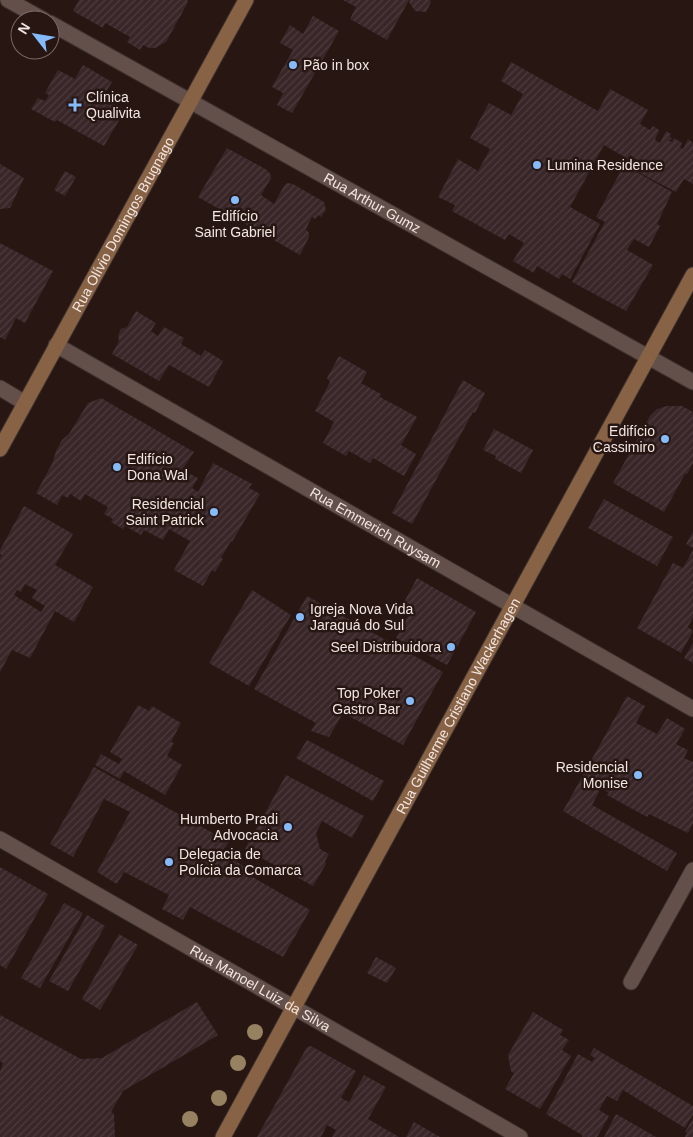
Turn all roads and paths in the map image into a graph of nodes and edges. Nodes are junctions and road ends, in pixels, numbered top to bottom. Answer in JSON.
{"nodes":[{"id":1,"x":8,"y":0,"type":"edge"},
{"id":2,"x":246,"y":0,"type":"edge"},
{"id":3,"x":26,"y":10,"type":"edge"},
{"id":4,"x":60,"y":29,"type":"edge"},
{"id":5,"x":190,"y":102,"type":"junction"},
{"id":6,"x":693,"y":275,"type":"edge"},
{"id":7,"x":56,"y":346,"type":"junction"},
{"id":8,"x":648,"y":357,"type":"junction"},
{"id":9,"x":693,"y":382,"type":"edge"},
{"id":10,"x":0,"y":388,"type":"edge"},
{"id":11,"x":25,"y":403,"type":"junction"},
{"id":12,"x":0,"y":448,"type":"edge"},
{"id":13,"x":513,"y":605,"type":"junction"},
{"id":14,"x":693,"y":709,"type":"edge"},
{"id":15,"x":0,"y":839,"type":"edge"},
{"id":16,"x":693,"y":870,"type":"edge"},
{"id":17,"x":631,"y":982,"type":"dead end"},
{"id":18,"x":294,"y":1007,"type":"junction"},
{"id":19,"x":223,"y":1137,"type":"edge"},
{"id":20,"x":520,"y":1137,"type":"edge"}],
"edges":[{"from":1,"to":3,"type":"street"},
{"from":2,"to":5,"type":"street","name":"Rua Olívio Domingos Brugnago"},
{"from":4,"to":5,"type":"street","name":"Rua Arthur Gumz"},
{"from":5,"to":7,"type":"street","name":"Rua Olívio Domingos Brugnago"},
{"from":5,"to":8,"type":"street","name":"Rua Arthur Gumz"},
{"from":6,"to":8,"type":"street","name":"Rua Guilherme Cristiano Wackerhagen"},
{"from":7,"to":11,"type":"street","name":"Rua Olívio Domingos Brugnago"},
{"from":7,"to":13,"type":"street","name":"Rua Emmerich Ruysam"},
{"from":8,"to":9,"type":"street","name":"Rua Arthur Gumz"},
{"from":8,"to":13,"type":"street","name":"Rua Guilherme Cristiano Wackerhagen"},
{"from":10,"to":11,"type":"street"},
{"from":11,"to":12,"type":"street","name":"Rua Olívio Domingos Brugnago"},
{"from":13,"to":14,"type":"street","name":"Rua Emmerich Ruysam"},
{"from":13,"to":18,"type":"street","name":"Rua Guilherme Cristiano Wackerhagen"},
{"from":15,"to":18,"type":"street","name":"Rua Manoel Luiz da Silva"},
{"from":16,"to":17,"type":"street"},
{"from":18,"to":19,"type":"street","name":"Rua Guilherme Cristiano Wackerhagen"},
{"from":18,"to":20,"type":"street","name":"Rua Manoel Luiz da Silva"}]}
